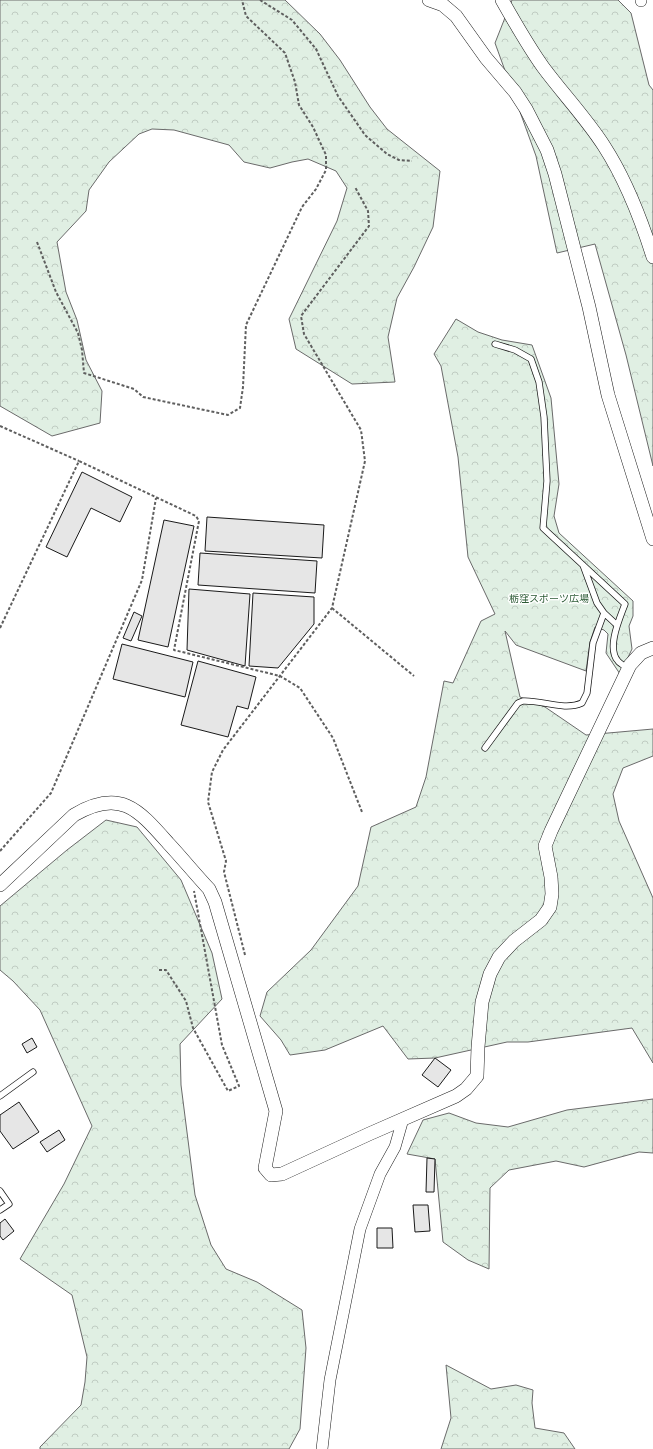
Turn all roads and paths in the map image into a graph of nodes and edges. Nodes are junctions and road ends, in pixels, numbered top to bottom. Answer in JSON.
{"nodes":[{"id":1,"x":242,"y":0,"type":"edge"},
{"id":2,"x":260,"y":0,"type":"edge"},
{"id":3,"x":429,"y":0,"type":"edge"},
{"id":4,"x":502,"y":0,"type":"edge"},
{"id":5,"x":412,"y":161,"type":"dead end"},
{"id":6,"x":355,"y":187,"type":"dead end"},
{"id":7,"x":37,"y":242,"type":"dead end"},
{"id":8,"x":653,"y":257,"type":"edge"},
{"id":9,"x":495,"y":344,"type":"dead end"},
{"id":10,"x":0,"y":426,"type":"edge"},
{"id":11,"x":79,"y":461,"type":"junction"},
{"id":12,"x":156,"y":498,"type":"junction"},
{"id":13,"x":653,"y":539,"type":"edge"},
{"id":14,"x":583,"y":564,"type":"junction"},
{"id":15,"x":332,"y":608,"type":"junction"},
{"id":16,"x":604,"y":613,"type":"junction"},
{"id":17,"x":618,"y":625,"type":"junction"},
{"id":18,"x":0,"y":628,"type":"edge"},
{"id":19,"x":653,"y":648,"type":"edge"},
{"id":20,"x":628,"y":668,"type":"junction"},
{"id":21,"x":280,"y":676,"type":"junction"},
{"id":22,"x":414,"y":676,"type":"dead end"},
{"id":23,"x":485,"y":748,"type":"dead end"},
{"id":24,"x":362,"y":812,"type":"dead end"},
{"id":25,"x":0,"y":851,"type":"edge"},
{"id":26,"x":0,"y":885,"type":"edge"},
{"id":27,"x":193,"y":890,"type":"dead end"},
{"id":28,"x":246,"y":960,"type":"dead end"},
{"id":29,"x":159,"y":970,"type":"dead end"},
{"id":30,"x":33,"y":1072,"type":"dead end"},
{"id":31,"x":0,"y":1096,"type":"edge"},
{"id":32,"x":403,"y":1120,"type":"junction"},
{"id":33,"x":0,"y":1191,"type":"edge"},
{"id":34,"x":0,"y":1210,"type":"edge"},
{"id":35,"x":322,"y":1449,"type":"edge"}],
"edges":[{"from":1,"to":7,"type":"path"},
{"from":2,"to":5,"type":"path"},
{"from":3,"to":13,"type":"street"},
{"from":4,"to":8,"type":"street"},
{"from":6,"to":15,"type":"path"},
{"from":9,"to":14,"type":"lane"},
{"from":10,"to":11,"type":"path"},
{"from":11,"to":12,"type":"path"},
{"from":11,"to":18,"type":"path"},
{"from":12,"to":21,"type":"path"},
{"from":12,"to":25,"type":"path"},
{"from":14,"to":16,"type":"lane"},
{"from":14,"to":17,"type":"lane"},
{"from":15,"to":21,"type":"path"},
{"from":15,"to":22,"type":"path"},
{"from":16,"to":17,"type":"lane"},
{"from":16,"to":23,"type":"lane"},
{"from":17,"to":20,"type":"lane"},
{"from":19,"to":20,"type":"street"},
{"from":20,"to":32,"type":"street"},
{"from":21,"to":24,"type":"path"},
{"from":21,"to":28,"type":"path"},
{"from":26,"to":32,"type":"street"},
{"from":27,"to":29,"type":"path"},
{"from":30,"to":31,"type":"lane"},
{"from":32,"to":35,"type":"street"},
{"from":33,"to":34,"type":"lane"}]}
